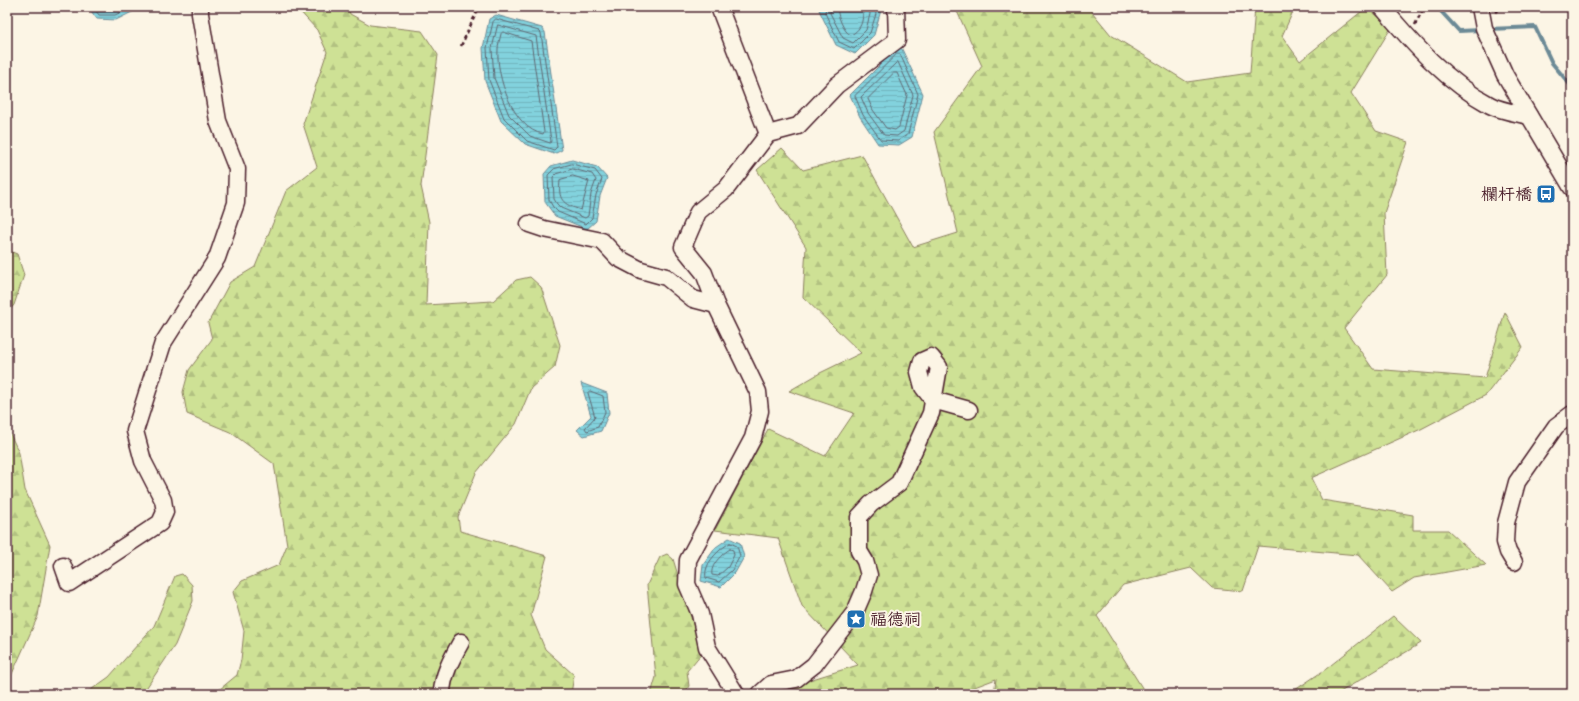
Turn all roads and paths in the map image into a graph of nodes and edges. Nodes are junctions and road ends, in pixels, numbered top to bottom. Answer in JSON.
{"nodes":[{"id":1,"x":200,"y":7,"type":"edge"},
{"id":2,"x":479,"y":7,"type":"edge"},
{"id":3,"x":719,"y":7,"type":"edge"},
{"id":4,"x":896,"y":7,"type":"edge"},
{"id":5,"x":1382,"y":7,"type":"edge"},
{"id":6,"x":1424,"y":7,"type":"edge"},
{"id":7,"x":1480,"y":7,"type":"edge"},
{"id":8,"x":1412,"y":31,"type":"dead end"},
{"id":9,"x":460,"y":46,"type":"dead end"},
{"id":10,"x":1528,"y":116,"type":"junction"},
{"id":11,"x":768,"y":134,"type":"junction"},
{"id":12,"x":1572,"y":188,"type":"edge"},
{"id":13,"x":529,"y":224,"type":"dead end"},
{"id":14,"x":716,"y":305,"type":"junction"},
{"id":15,"x":969,"y":410,"type":"dead end"},
{"id":16,"x":1572,"y":414,"type":"edge"},
{"id":17,"x":1514,"y":562,"type":"dead end"},
{"id":18,"x":63,"y":566,"type":"dead end"},
{"id":19,"x":461,"y":642,"type":"dead end"},
{"id":20,"x":442,"y":694,"type":"edge"},
{"id":21,"x":736,"y":694,"type":"edge"},
{"id":22,"x":760,"y":694,"type":"edge"}],
"edges":[{"from":1,"to":18,"type":"street"},
{"from":2,"to":9,"type":"path"},
{"from":3,"to":11,"type":"street"},
{"from":4,"to":11,"type":"street"},
{"from":5,"to":10,"type":"street"},
{"from":6,"to":8,"type":"path"},
{"from":7,"to":10,"type":"street"},
{"from":10,"to":12,"type":"street"},
{"from":11,"to":14,"type":"street"},
{"from":13,"to":14,"type":"street"},
{"from":14,"to":21,"type":"street"},
{"from":15,"to":22,"type":"street"},
{"from":16,"to":17,"type":"street"},
{"from":19,"to":20,"type":"street"}]}
